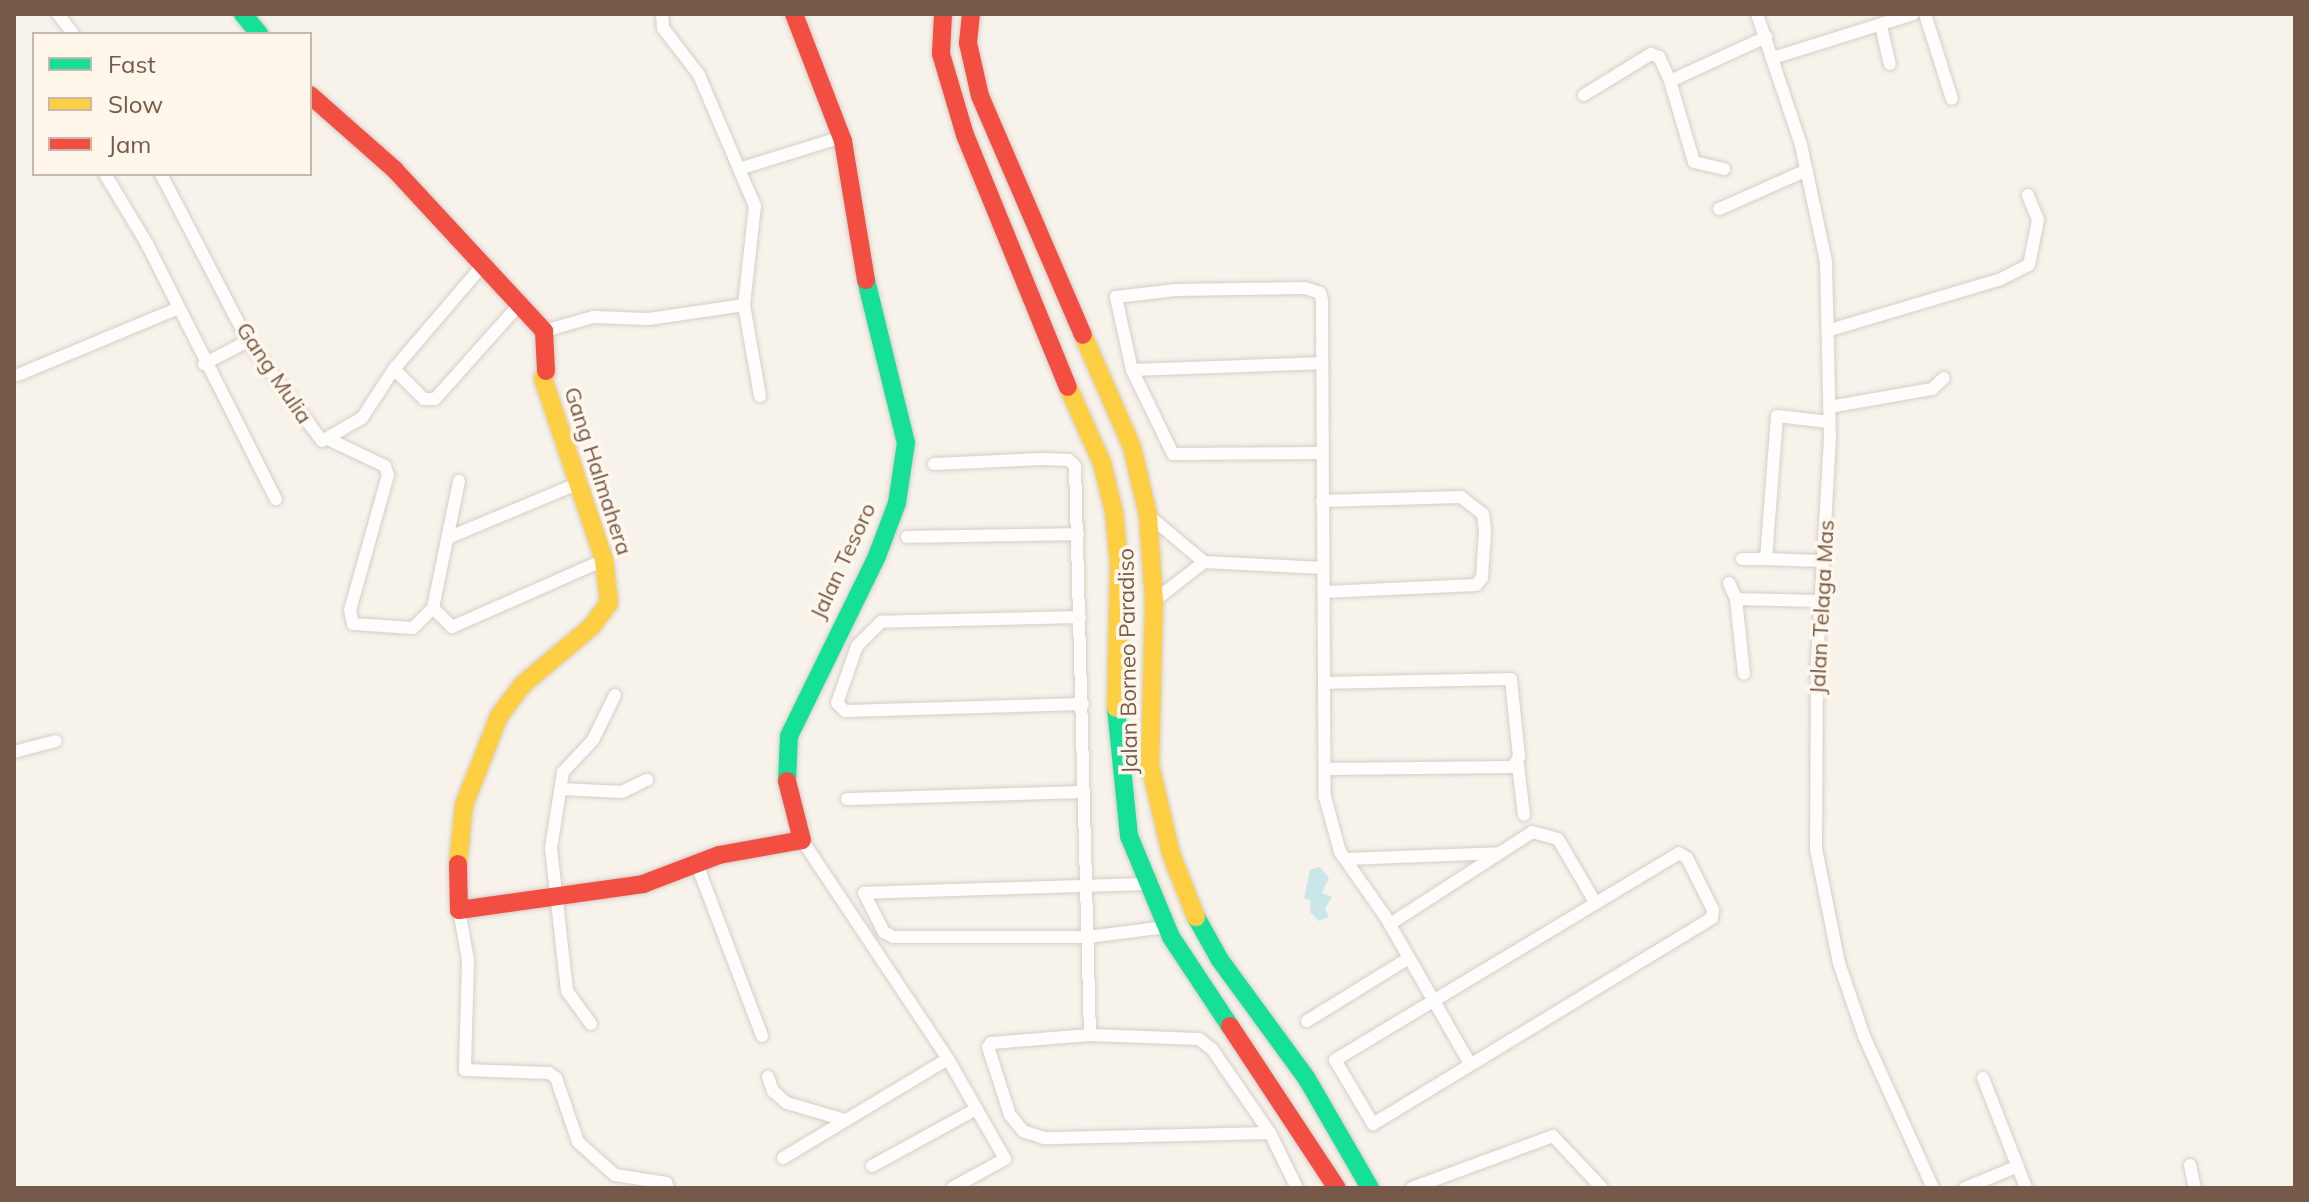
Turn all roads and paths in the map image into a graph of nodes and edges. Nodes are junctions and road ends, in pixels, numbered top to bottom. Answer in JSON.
{"nodes":[{"id":1,"x":58,"y":14,"type":"edge"},
{"id":2,"x":243,"y":14,"type":"edge"},
{"id":3,"x":662,"y":14,"type":"edge"},
{"id":4,"x":794,"y":14,"type":"edge"},
{"id":5,"x":943,"y":14,"type":"edge"},
{"id":6,"x":971,"y":14,"type":"edge"},
{"id":7,"x":1757,"y":14,"type":"edge"},
{"id":8,"x":1913,"y":14,"type":"edge"},
{"id":9,"x":1925,"y":14,"type":"edge"},
{"id":10,"x":1881,"y":26,"type":"junction"},
{"id":11,"x":72,"y":32,"type":"edge"},
{"id":12,"x":257,"y":32,"type":"edge"},
{"id":13,"x":1766,"y":37,"type":"junction"},
{"id":14,"x":1773,"y":58,"type":"junction"},
{"id":15,"x":1890,"y":64,"type":"dead end"},
{"id":16,"x":1670,"y":81,"type":"junction"},
{"id":17,"x":1584,"y":95,"type":"dead end"},
{"id":18,"x":312,"y":97,"type":"edge"},
{"id":19,"x":1952,"y":99,"type":"dead end"},
{"id":20,"x":842,"y":137,"type":"junction"},
{"id":21,"x":739,"y":169,"type":"junction"},
{"id":22,"x":1724,"y":169,"type":"dead end"},
{"id":23,"x":1807,"y":170,"type":"junction"},
{"id":24,"x":106,"y":176,"type":"edge"},
{"id":25,"x":162,"y":176,"type":"edge"},
{"id":26,"x":2028,"y":195,"type":"dead end"},
{"id":27,"x":1719,"y":209,"type":"dead end"},
{"id":28,"x":482,"y":266,"type":"junction"},
{"id":29,"x":744,"y":305,"type":"junction"},
{"id":30,"x":518,"y":306,"type":"junction"},
{"id":31,"x":179,"y":308,"type":"junction"},
{"id":32,"x":1830,"y":330,"type":"junction"},
{"id":33,"x":544,"y":331,"type":"junction"},
{"id":34,"x":248,"y":341,"type":"junction"},
{"id":35,"x":1319,"y":363,"type":"junction"},
{"id":36,"x":204,"y":364,"type":"junction"},
{"id":37,"x":394,"y":369,"type":"junction"},
{"id":38,"x":1132,"y":370,"type":"junction"},
{"id":39,"x":18,"y":375,"type":"dead end"},
{"id":40,"x":1944,"y":378,"type":"dead end"},
{"id":41,"x":760,"y":396,"type":"dead end"},
{"id":42,"x":1829,"y":407,"type":"junction"},
{"id":43,"x":1829,"y":422,"type":"junction"},
{"id":44,"x":330,"y":440,"type":"junction"},
{"id":45,"x":1321,"y":453,"type":"junction"},
{"id":46,"x":934,"y":464,"type":"dead end"},
{"id":47,"x":459,"y":481,"type":"dead end"},
{"id":48,"x":579,"y":483,"type":"junction"},
{"id":49,"x":276,"y":499,"type":"dead end"},
{"id":50,"x":1322,"y":501,"type":"junction"},
{"id":51,"x":1148,"y":515,"type":"junction"},
{"id":52,"x":1078,"y":534,"type":"junction"},
{"id":53,"x":450,"y":537,"type":"junction"},
{"id":54,"x":907,"y":537,"type":"dead end"},
{"id":55,"x":1742,"y":559,"type":"dead end"},
{"id":56,"x":1766,"y":559,"type":"junction"},
{"id":57,"x":604,"y":560,"type":"junction"},
{"id":58,"x":1821,"y":561,"type":"junction"},
{"id":59,"x":1204,"y":562,"type":"junction"},
{"id":60,"x":1323,"y":568,"type":"junction"},
{"id":61,"x":1729,"y":583,"type":"dead end"},
{"id":62,"x":1324,"y":592,"type":"junction"},
{"id":63,"x":1736,"y":599,"type":"junction"},
{"id":64,"x":1154,"y":601,"type":"junction"},
{"id":65,"x":1819,"y":601,"type":"junction"},
{"id":66,"x":433,"y":608,"type":"junction"},
{"id":67,"x":1080,"y":617,"type":"junction"},
{"id":68,"x":1744,"y":674,"type":"dead end"},
{"id":69,"x":1325,"y":683,"type":"junction"},
{"id":70,"x":615,"y":695,"type":"dead end"},
{"id":71,"x":1083,"y":704,"type":"junction"},
{"id":72,"x":56,"y":741,"type":"dead end"},
{"id":73,"x":14,"y":752,"type":"edge"},
{"id":74,"x":1518,"y":765,"type":"junction"},
{"id":75,"x":1325,"y":769,"type":"junction"},
{"id":76,"x":647,"y":780,"type":"dead end"},
{"id":77,"x":561,"y":789,"type":"junction"},
{"id":78,"x":1084,"y":792,"type":"junction"},
{"id":79,"x":847,"y":799,"type":"dead end"},
{"id":80,"x":1158,"y":799,"type":"junction"},
{"id":81,"x":1124,"y":808,"type":"junction"},
{"id":82,"x":1524,"y":815,"type":"dead end"},
{"id":83,"x":802,"y":840,"type":"junction"},
{"id":84,"x":1501,"y":853,"type":"junction"},
{"id":85,"x":1346,"y":859,"type":"junction"},
{"id":86,"x":696,"y":862,"type":"junction"},
{"id":87,"x":1147,"y":884,"type":"junction"},
{"id":88,"x":1085,"y":886,"type":"junction"},
{"id":89,"x":554,"y":899,"type":"junction"},
{"id":90,"x":1595,"y":902,"type":"junction"},
{"id":91,"x":459,"y":910,"type":"junction"},
{"id":92,"x":1390,"y":924,"type":"junction"},
{"id":93,"x":1166,"y":927,"type":"junction"},
{"id":94,"x":1088,"y":937,"type":"junction"},
{"id":95,"x":1409,"y":958,"type":"junction"},
{"id":96,"x":1432,"y":998,"type":"junction"},
{"id":97,"x":1307,"y":1021,"type":"dead end"},
{"id":98,"x":591,"y":1024,"type":"dead end"},
{"id":99,"x":1090,"y":1035,"type":"junction"},
{"id":100,"x":762,"y":1036,"type":"dead end"},
{"id":101,"x":948,"y":1059,"type":"junction"},
{"id":102,"x":1469,"y":1062,"type":"junction"},
{"id":103,"x":768,"y":1077,"type":"dead end"},
{"id":104,"x":1983,"y":1078,"type":"dead end"},
{"id":105,"x":976,"y":1109,"type":"junction"},
{"id":106,"x":842,"y":1119,"type":"junction"},
{"id":107,"x":1270,"y":1133,"type":"junction"},
{"id":108,"x":783,"y":1158,"type":"dead end"},
{"id":109,"x":2190,"y":1165,"type":"dead end"},
{"id":110,"x":872,"y":1166,"type":"dead end"},
{"id":111,"x":2018,"y":1166,"type":"junction"},
{"id":112,"x":668,"y":1188,"type":"edge"},
{"id":113,"x":952,"y":1188,"type":"edge"},
{"id":114,"x":1297,"y":1188,"type":"edge"},
{"id":115,"x":1337,"y":1188,"type":"edge"},
{"id":116,"x":1370,"y":1188,"type":"edge"},
{"id":117,"x":1412,"y":1188,"type":"edge"},
{"id":118,"x":1602,"y":1188,"type":"edge"},
{"id":119,"x":1933,"y":1188,"type":"edge"},
{"id":120,"x":1965,"y":1188,"type":"edge"},
{"id":121,"x":2026,"y":1188,"type":"edge"},
{"id":122,"x":2195,"y":1188,"type":"edge"}],
"edges":[{"from":1,"to":11,"type":"street"},
{"from":2,"to":12,"type":"street"},
{"from":3,"to":21,"type":"street"},
{"from":4,"to":20,"type":"street","name":"Jalan Tesoro"},
{"from":5,"to":81,"type":"street"},
{"from":6,"to":51,"type":"street","name":"Jalan Borneo Paradiso"},
{"from":7,"to":13,"type":"street","name":"Jalan Telaga Mas"},
{"from":8,"to":10,"type":"street"},
{"from":9,"to":19,"type":"street"},
{"from":10,"to":14,"type":"street"},
{"from":10,"to":15,"type":"street"},
{"from":13,"to":14,"type":"street","name":"Jalan Telaga Mas"},
{"from":13,"to":16,"type":"street"},
{"from":14,"to":23,"type":"street","name":"Jalan Telaga Mas"},
{"from":16,"to":17,"type":"street"},
{"from":16,"to":22,"type":"street"},
{"from":18,"to":28,"type":"street"},
{"from":20,"to":21,"type":"street"},
{"from":20,"to":83,"type":"street","name":"Jalan Tesoro"},
{"from":21,"to":29,"type":"street"},
{"from":23,"to":27,"type":"street"},
{"from":23,"to":32,"type":"street","name":"Jalan Telaga Mas"},
{"from":24,"to":31,"type":"street"},
{"from":25,"to":34,"type":"street","name":"Gang Mulia"},
{"from":26,"to":32,"type":"street"},
{"from":28,"to":30,"type":"street"},
{"from":28,"to":37,"type":"street","name":"Gang Mulia"},
{"from":29,"to":33,"type":"street"},
{"from":29,"to":41,"type":"street"},
{"from":30,"to":33,"type":"street"},
{"from":30,"to":37,"type":"street"},
{"from":31,"to":36,"type":"street"},
{"from":31,"to":39,"type":"street"},
{"from":32,"to":42,"type":"street","name":"Jalan Telaga Mas"},
{"from":33,"to":48,"type":"street","name":"Gang Halmahera"},
{"from":34,"to":36,"type":"street"},
{"from":34,"to":44,"type":"street","name":"Gang Mulia"},
{"from":35,"to":38,"type":"street"},
{"from":35,"to":38,"type":"street"},
{"from":35,"to":45,"type":"street"},
{"from":36,"to":49,"type":"street"},
{"from":37,"to":44,"type":"street","name":"Gang Mulia"},
{"from":38,"to":45,"type":"street"},
{"from":40,"to":42,"type":"street"},
{"from":42,"to":43,"type":"street","name":"Jalan Telaga Mas"},
{"from":43,"to":56,"type":"street"},
{"from":43,"to":58,"type":"street","name":"Jalan Telaga Mas"},
{"from":44,"to":66,"type":"street"},
{"from":45,"to":50,"type":"street"},
{"from":46,"to":52,"type":"street"},
{"from":47,"to":53,"type":"street"},
{"from":48,"to":53,"type":"street"},
{"from":48,"to":57,"type":"street","name":"Gang Halmahera"},
{"from":50,"to":60,"type":"street"},
{"from":50,"to":62,"type":"street"},
{"from":51,"to":59,"type":"street"},
{"from":51,"to":64,"type":"street","name":"Jalan Borneo Paradiso"},
{"from":52,"to":54,"type":"street"},
{"from":52,"to":67,"type":"street"},
{"from":53,"to":66,"type":"street"},
{"from":55,"to":56,"type":"street"},
{"from":56,"to":58,"type":"street"},
{"from":57,"to":66,"type":"street"},
{"from":57,"to":91,"type":"street","name":"Gang Halmahera"},
{"from":58,"to":65,"type":"street","name":"Jalan Telaga Mas"},
{"from":59,"to":60,"type":"street"},
{"from":59,"to":64,"type":"street"},
{"from":60,"to":62,"type":"street"},
{"from":61,"to":63,"type":"street"},
{"from":62,"to":69,"type":"street"},
{"from":63,"to":65,"type":"street"},
{"from":63,"to":68,"type":"street"},
{"from":64,"to":80,"type":"street","name":"Jalan Borneo Paradiso"},
{"from":65,"to":119,"type":"street","name":"Jalan Telaga Mas"},
{"from":67,"to":71,"type":"street"},
{"from":67,"to":71,"type":"street"},
{"from":69,"to":74,"type":"street"},
{"from":69,"to":75,"type":"street"},
{"from":70,"to":77,"type":"street"},
{"from":71,"to":78,"type":"street"},
{"from":72,"to":73,"type":"street"},
{"from":74,"to":75,"type":"street"},
{"from":74,"to":82,"type":"street"},
{"from":75,"to":85,"type":"street"},
{"from":76,"to":77,"type":"street"},
{"from":77,"to":89,"type":"street"},
{"from":78,"to":79,"type":"street"},
{"from":78,"to":88,"type":"street"},
{"from":80,"to":81,"type":"street"},
{"from":80,"to":116,"type":"street","name":"Jalan Borneo Paradiso"},
{"from":81,"to":87,"type":"street"},
{"from":83,"to":86,"type":"street"},
{"from":83,"to":101,"type":"street","name":"Jalan Tesoro"},
{"from":84,"to":85,"type":"street"},
{"from":84,"to":90,"type":"street"},
{"from":84,"to":92,"type":"street"},
{"from":85,"to":92,"type":"street"},
{"from":86,"to":89,"type":"street"},
{"from":86,"to":100,"type":"street"},
{"from":87,"to":88,"type":"street"},
{"from":87,"to":93,"type":"street"},
{"from":88,"to":94,"type":"street"},
{"from":88,"to":94,"type":"street"},
{"from":89,"to":91,"type":"street"},
{"from":89,"to":98,"type":"street"},
{"from":90,"to":96,"type":"street"},
{"from":90,"to":102,"type":"street"},
{"from":91,"to":112,"type":"street","name":"Gang Halmahera"},
{"from":92,"to":95,"type":"street"},
{"from":93,"to":94,"type":"street"},
{"from":93,"to":115,"type":"street"},
{"from":94,"to":99,"type":"street"},
{"from":95,"to":96,"type":"street"},
{"from":95,"to":97,"type":"street"},
{"from":96,"to":102,"type":"street"},
{"from":96,"to":102,"type":"street"},
{"from":99,"to":107,"type":"street"},
{"from":99,"to":107,"type":"street"},
{"from":101,"to":105,"type":"street","name":"Jalan Tesoro"},
{"from":101,"to":106,"type":"street"},
{"from":103,"to":106,"type":"street"},
{"from":104,"to":111,"type":"street"},
{"from":105,"to":110,"type":"street"},
{"from":105,"to":113,"type":"street","name":"Jalan Tesoro"},
{"from":106,"to":108,"type":"street"},
{"from":107,"to":114,"type":"street"},
{"from":109,"to":122,"type":"street"},
{"from":111,"to":120,"type":"street"},
{"from":111,"to":121,"type":"street"},
{"from":117,"to":118,"type":"street"}]}
